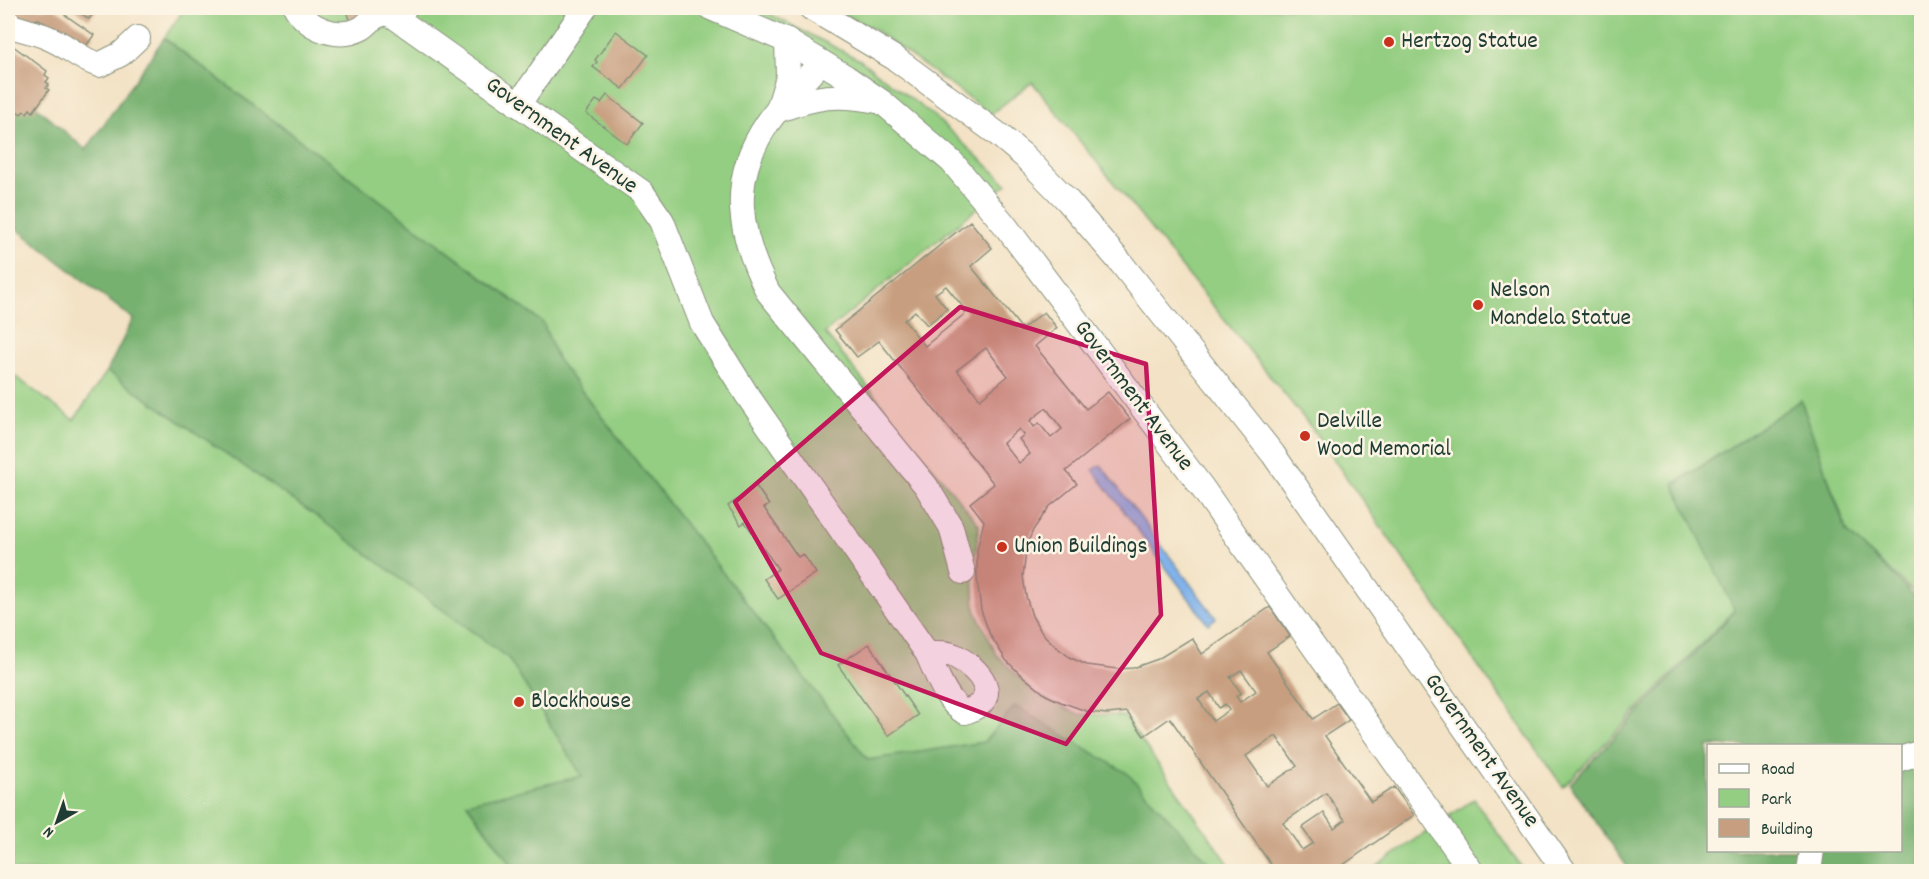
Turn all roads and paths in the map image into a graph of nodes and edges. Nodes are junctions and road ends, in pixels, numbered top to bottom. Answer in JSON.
{"nodes":[{"id":1,"x":296,"y":8,"type":"edge"},
{"id":2,"x":585,"y":8,"type":"edge"},
{"id":3,"x":711,"y":8,"type":"edge"},
{"id":4,"x":811,"y":8,"type":"edge"},
{"id":5,"x":399,"y":10,"type":"edge"},
{"id":6,"x":8,"y":22,"type":"edge"},
{"id":7,"x":138,"y":38,"type":"dead end"},
{"id":8,"x":786,"y":41,"type":"junction"},
{"id":9,"x":822,"y":62,"type":"junction"},
{"id":10,"x":882,"y":102,"type":"junction"},
{"id":11,"x":518,"y":105,"type":"junction"},
{"id":12,"x":778,"y":110,"type":"junction"},
{"id":13,"x":963,"y":572,"type":"dead end"},
{"id":14,"x":927,"y":653,"type":"dead end"},
{"id":15,"x":1922,"y":752,"type":"edge"},
{"id":16,"x":1902,"y":758,"type":"edge"},
{"id":17,"x":1812,"y":852,"type":"edge"},
{"id":18,"x":1472,"y":872,"type":"edge"},
{"id":19,"x":1564,"y":872,"type":"edge"},
{"id":20,"x":1809,"y":872,"type":"edge"}],
"edges":[{"from":1,"to":5,"type":"street","name":"Government Avenue"},
{"from":2,"to":11,"type":"street"},
{"from":3,"to":8,"type":"street","name":"Government Avenue"},
{"from":4,"to":19,"type":"street","name":"Government Avenue"},
{"from":5,"to":11,"type":"street","name":"Government Avenue"},
{"from":6,"to":7,"type":"street"},
{"from":8,"to":9,"type":"street","name":"Government Avenue"},
{"from":8,"to":12,"type":"street"},
{"from":9,"to":10,"type":"street","name":"Government Avenue"},
{"from":9,"to":12,"type":"street"},
{"from":10,"to":12,"type":"street"},
{"from":10,"to":18,"type":"street","name":"Government Avenue"},
{"from":11,"to":14,"type":"street","name":"Government Avenue"},
{"from":12,"to":13,"type":"street"},
{"from":15,"to":16,"type":"street"},
{"from":17,"to":20,"type":"street"}]}
